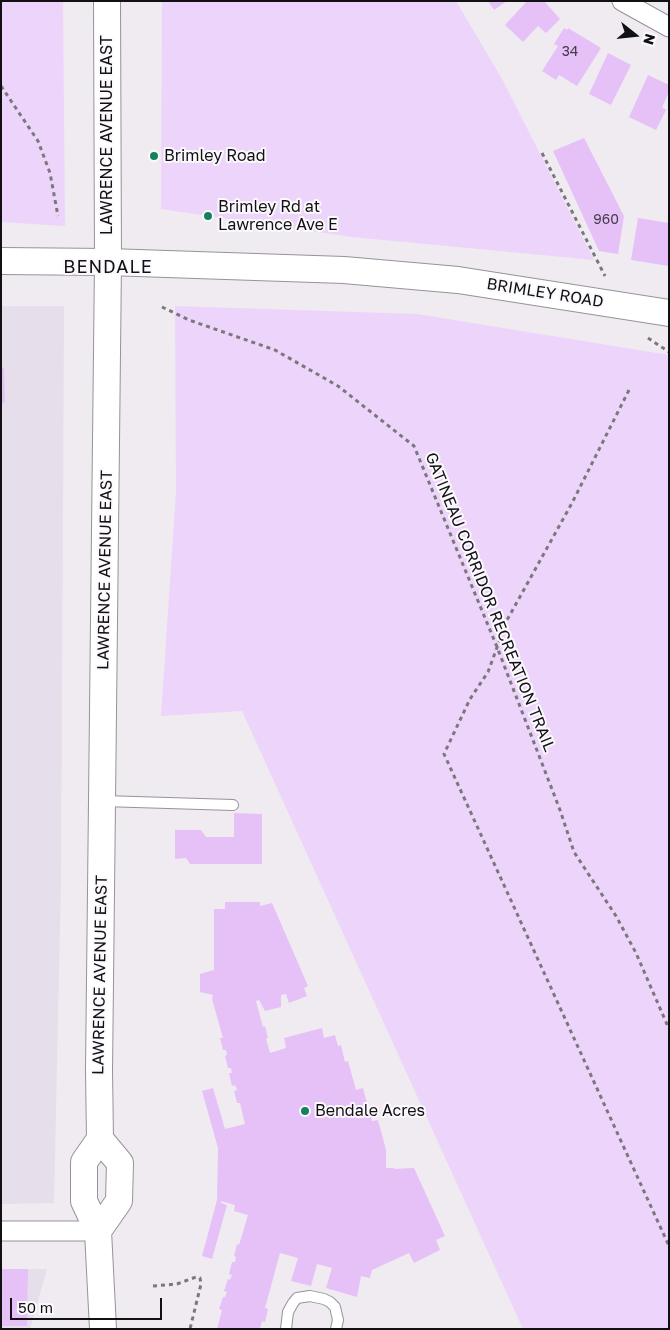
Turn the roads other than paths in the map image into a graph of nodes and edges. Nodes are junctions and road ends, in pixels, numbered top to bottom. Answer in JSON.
{"nodes":[{"id":1,"x":107,"y":1,"type":"edge"},
{"id":2,"x":622,"y":1,"type":"edge"},
{"id":3,"x":669,"y":27,"type":"edge"},
{"id":4,"x":1,"y":261,"type":"edge"},
{"id":5,"x":108,"y":262,"type":"junction"},
{"id":6,"x":669,"y":314,"type":"edge"},
{"id":7,"x":102,"y":801,"type":"junction"},
{"id":8,"x":233,"y":805,"type":"dead end"},
{"id":9,"x":100,"y":1140,"type":"junction"},
{"id":10,"x":1,"y":1231,"type":"edge"},
{"id":11,"x":98,"y":1231,"type":"junction"},
{"id":12,"x":104,"y":1329,"type":"edge"},
{"id":13,"x":286,"y":1329,"type":"edge"},
{"id":14,"x":336,"y":1329,"type":"edge"}],
"edges":[{"from":1,"to":5,"type":"main road","name":"LAWRENCE AVENUE EAST"},
{"from":2,"to":3,"type":"street"},
{"from":4,"to":5,"type":"main road","name":"BRIMLEY ROAD"},
{"from":5,"to":6,"type":"main road","name":"BRIMLEY ROAD"},
{"from":5,"to":7,"type":"main road","name":"LAWRENCE AVENUE EAST"},
{"from":7,"to":8,"type":"lane"},
{"from":7,"to":9,"type":"main road","name":"LAWRENCE AVENUE EAST"},
{"from":9,"to":11,"type":"main road"},
{"from":9,"to":11,"type":"main road"},
{"from":10,"to":11,"type":"street"},
{"from":11,"to":12,"type":"main road"},
{"from":13,"to":14,"type":"lane"}]}
